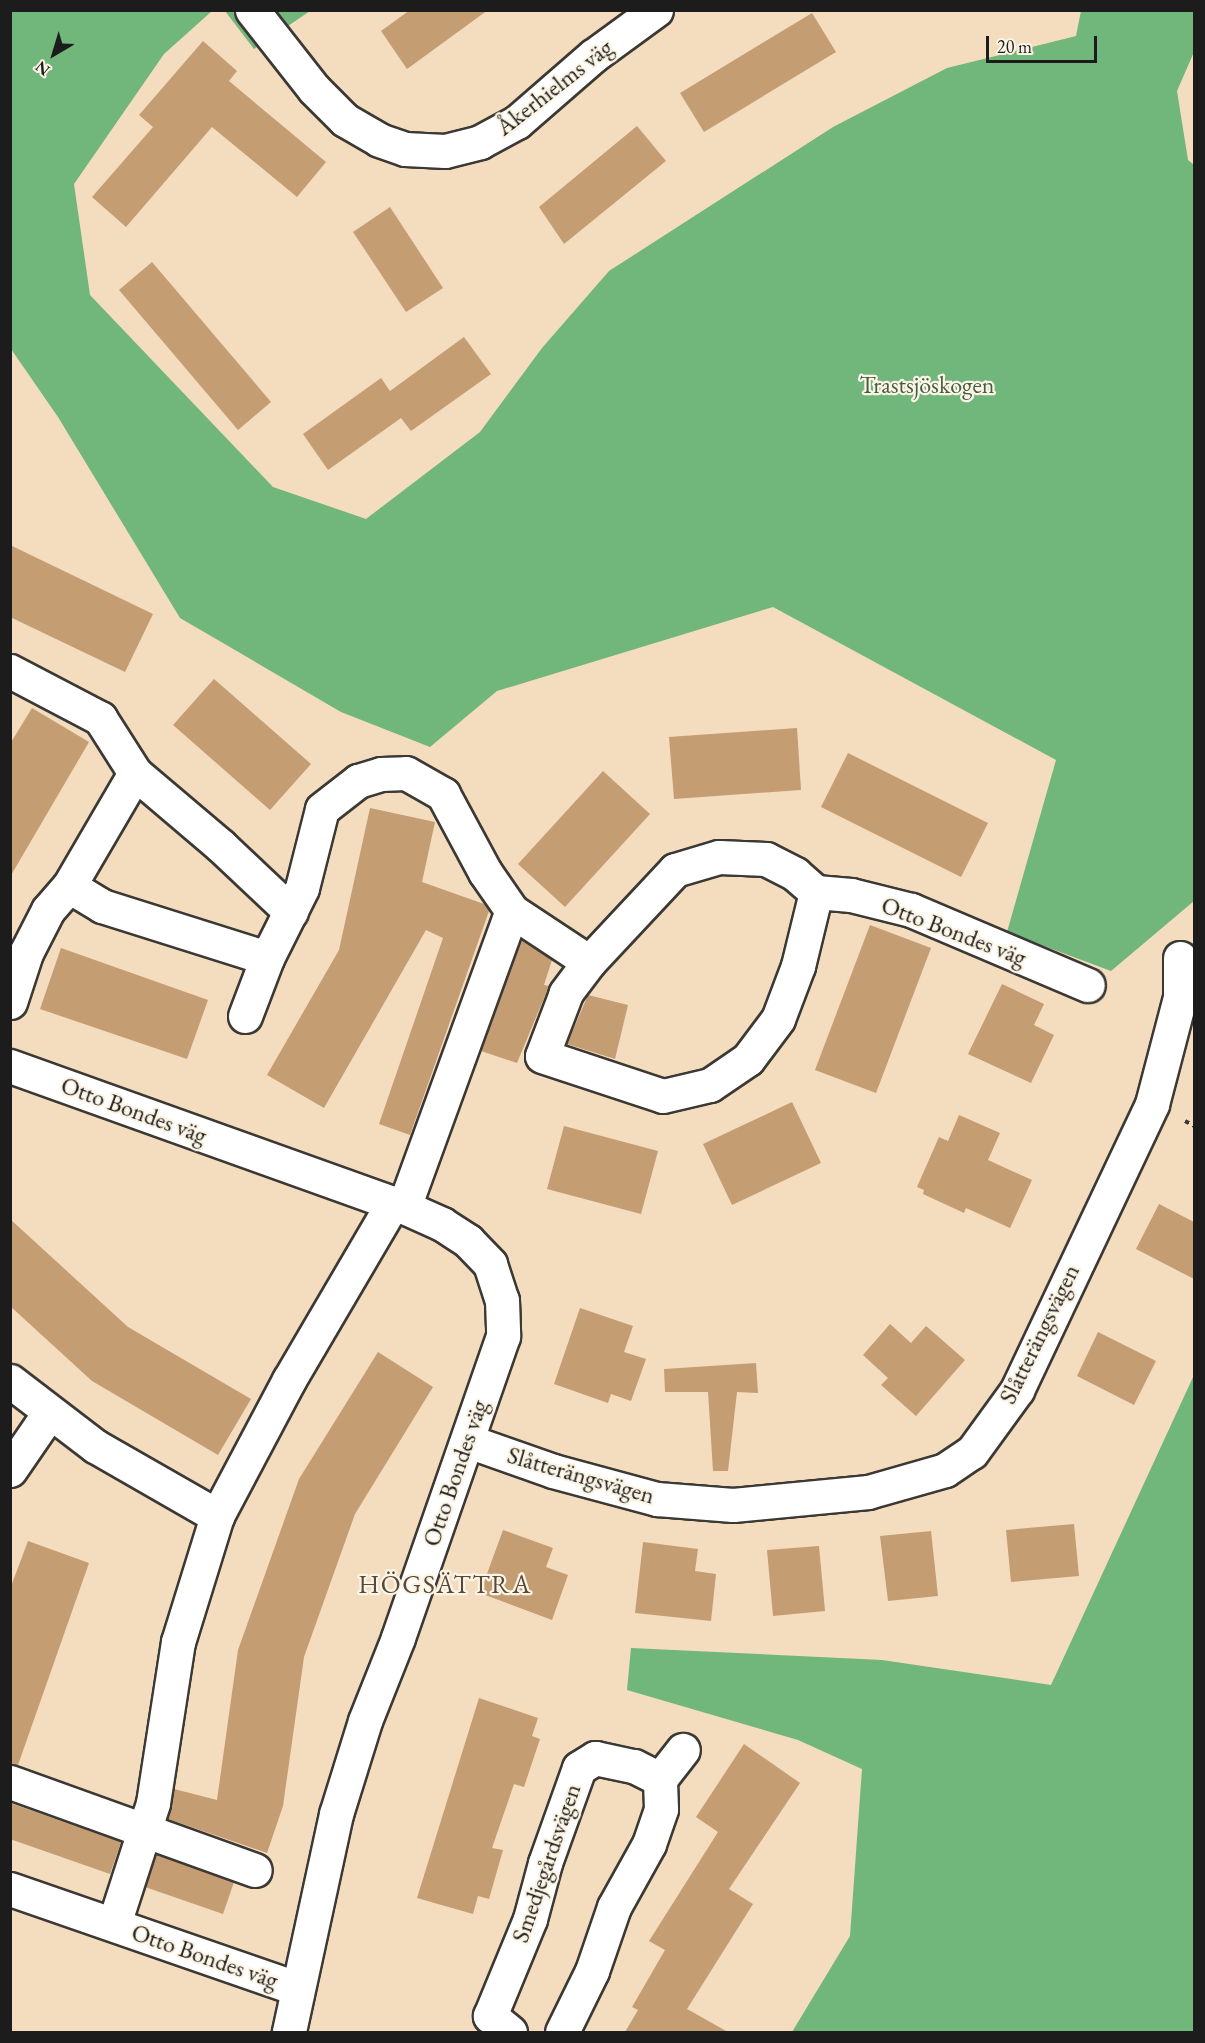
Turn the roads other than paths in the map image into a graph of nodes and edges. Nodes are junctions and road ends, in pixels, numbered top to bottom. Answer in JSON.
{"nodes":[{"id":1,"x":252,"y":10,"type":"edge"},
{"id":2,"x":656,"y":10,"type":"edge"},
{"id":3,"x":10,"y":671,"type":"edge"},
{"id":4,"x":135,"y":773,"type":"junction"},
{"id":5,"x":69,"y":886,"type":"junction"},
{"id":6,"x":816,"y":892,"type":"junction"},
{"id":7,"x":512,"y":911,"type":"junction"},
{"id":8,"x":291,"y":912,"type":"junction"},
{"id":9,"x":18,"y":950,"type":"edge"},
{"id":10,"x":267,"y":958,"type":"junction"},
{"id":11,"x":1180,"y":958,"type":"dead end"},
{"id":12,"x":589,"y":962,"type":"junction"},
{"id":13,"x":1088,"y":985,"type":"dead end"},
{"id":14,"x":10,"y":1002,"type":"edge"},
{"id":15,"x":245,"y":1016,"type":"dead end"},
{"id":16,"x":12,"y":1071,"type":"edge"},
{"id":17,"x":399,"y":1205,"type":"junction"},
{"id":18,"x":10,"y":1381,"type":"edge"},
{"id":19,"x":49,"y":1413,"type":"junction"},
{"id":20,"x":468,"y":1441,"type":"junction"},
{"id":21,"x":10,"y":1470,"type":"edge"},
{"id":22,"x":217,"y":1516,"type":"junction"},
{"id":23,"x":683,"y":1750,"type":"dead end"},
{"id":24,"x":660,"y":1779,"type":"junction"},
{"id":25,"x":10,"y":1782,"type":"edge"},
{"id":26,"x":146,"y":1829,"type":"junction"},
{"id":27,"x":255,"y":1870,"type":"dead end"},
{"id":28,"x":10,"y":1889,"type":"edge"},
{"id":29,"x":114,"y":1924,"type":"junction"},
{"id":30,"x":296,"y":1988,"type":"junction"},
{"id":31,"x":290,"y":2032,"type":"edge"},
{"id":32,"x":510,"y":2032,"type":"edge"},
{"id":33,"x":562,"y":2032,"type":"edge"}],
"edges":[{"from":1,"to":2,"type":"street","name":"Åkerhielms väg"},
{"from":3,"to":4,"type":"street"},
{"from":4,"to":5,"type":"street"},
{"from":4,"to":8,"type":"street"},
{"from":5,"to":9,"type":"street"},
{"from":5,"to":10,"type":"street"},
{"from":6,"to":12,"type":"street"},
{"from":6,"to":12,"type":"street"},
{"from":6,"to":13,"type":"street","name":"Otto Bondes väg"},
{"from":7,"to":8,"type":"street"},
{"from":7,"to":12,"type":"street"},
{"from":7,"to":17,"type":"street","name":"Otto Bondes väg"},
{"from":8,"to":10,"type":"street"},
{"from":9,"to":14,"type":"street"},
{"from":10,"to":15,"type":"street"},
{"from":11,"to":20,"type":"street","name":"Slåtterängsvägen"},
{"from":16,"to":17,"type":"street","name":"Otto Bondes väg"},
{"from":17,"to":20,"type":"street","name":"Otto Bondes väg"},
{"from":17,"to":22,"type":"street","name":"Otto Bondes väg"},
{"from":18,"to":19,"type":"street"},
{"from":19,"to":21,"type":"street"},
{"from":19,"to":22,"type":"street"},
{"from":20,"to":30,"type":"street","name":"Otto Bondes väg"},
{"from":22,"to":26,"type":"street","name":"Otto Bondes väg"},
{"from":23,"to":24,"type":"street"},
{"from":24,"to":32,"type":"street","name":"Smedjegårdsvägen"},
{"from":24,"to":33,"type":"street"},
{"from":25,"to":26,"type":"street"},
{"from":26,"to":27,"type":"street"},
{"from":26,"to":29,"type":"street","name":"Otto Bondes väg"},
{"from":28,"to":29,"type":"street","name":"Otto Bondes väg"},
{"from":29,"to":30,"type":"street","name":"Otto Bondes väg"},
{"from":30,"to":31,"type":"street","name":"Otto Bondes väg"}]}
